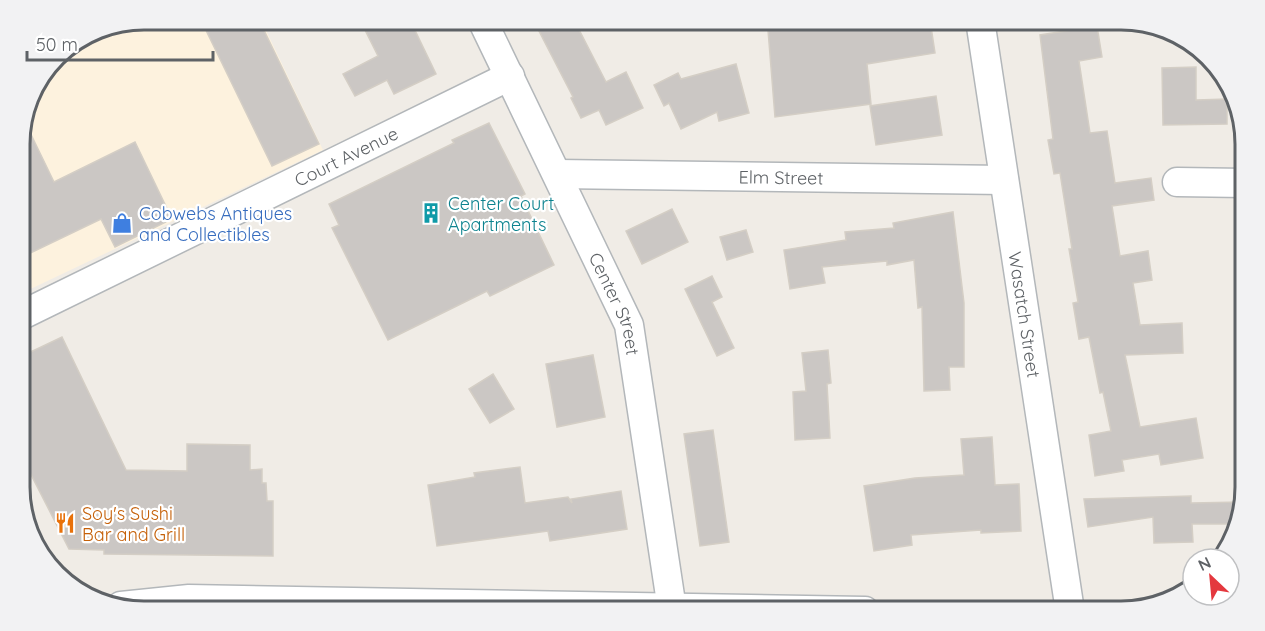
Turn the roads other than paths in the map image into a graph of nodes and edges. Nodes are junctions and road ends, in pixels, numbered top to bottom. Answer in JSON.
{"nodes":[{"id":1,"x":487,"y":30,"type":"edge"},
{"id":2,"x":982,"y":30,"type":"edge"},
{"id":3,"x":510,"y":76,"type":"junction"},
{"id":4,"x":557,"y":174,"type":"junction"},
{"id":5,"x":1004,"y":180,"type":"junction"},
{"id":6,"x":1177,"y":182,"type":"dead end"},
{"id":7,"x":1235,"y":183,"type":"edge"},
{"id":8,"x":30,"y":311,"type":"edge"},
{"id":9,"x":170,"y":601,"type":"edge"},
{"id":10,"x":213,"y":601,"type":"edge"},
{"id":11,"x":671,"y":601,"type":"edge"},
{"id":12,"x":1068,"y":601,"type":"edge"}],
"edges":[{"from":1,"to":3,"type":"street","name":"Center Street"},
{"from":2,"to":5,"type":"street","name":"Wasatch Street"},
{"from":3,"to":4,"type":"street","name":"Center Street"},
{"from":3,"to":8,"type":"street","name":"Court Avenue"},
{"from":4,"to":5,"type":"street","name":"Elm Street"},
{"from":4,"to":11,"type":"street","name":"Center Street"},
{"from":5,"to":12,"type":"street","name":"Wasatch Street"},
{"from":6,"to":7,"type":"street"},
{"from":9,"to":10,"type":"street"}]}
